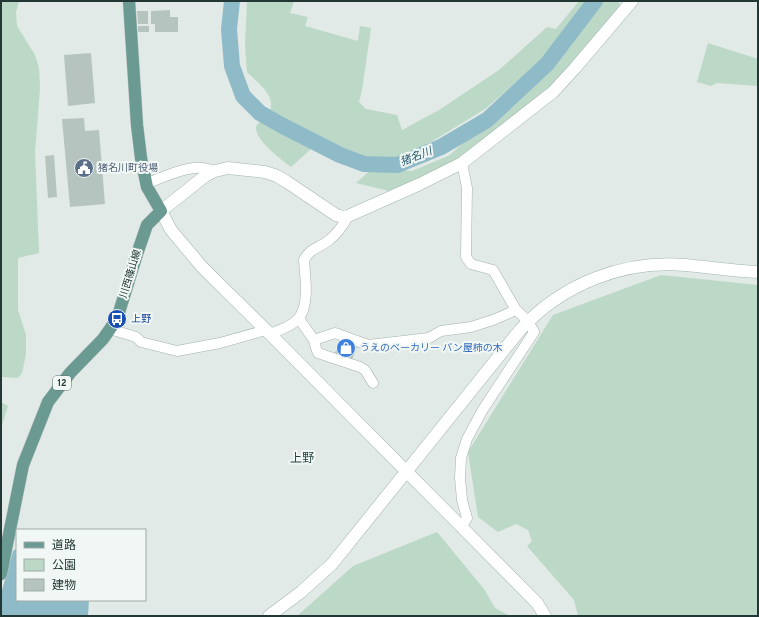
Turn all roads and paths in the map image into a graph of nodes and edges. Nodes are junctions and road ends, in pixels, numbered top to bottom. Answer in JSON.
{"nodes":[{"id":1,"x":129,"y":1,"type":"edge"},
{"id":2,"x":632,"y":1,"type":"edge"},
{"id":3,"x":462,"y":163,"type":"junction"},
{"id":4,"x":215,"y":171,"type":"junction"},
{"id":5,"x":146,"y":184,"type":"junction"},
{"id":6,"x":161,"y":211,"type":"junction"},
{"id":7,"x":348,"y":216,"type":"junction"},
{"id":8,"x":758,"y":272,"type":"edge"},
{"id":9,"x":516,"y":310,"type":"junction"},
{"id":10,"x":298,"y":319,"type":"junction"},
{"id":11,"x":528,"y":321,"type":"junction"},
{"id":12,"x":110,"y":329,"type":"junction"},
{"id":13,"x":268,"y":332,"type":"junction"},
{"id":14,"x":314,"y":340,"type":"junction"},
{"id":15,"x":373,"y":383,"type":"dead end"},
{"id":16,"x":406,"y":472,"type":"junction"},
{"id":17,"x":461,"y":527,"type":"junction"},
{"id":18,"x":1,"y":574,"type":"edge"},
{"id":19,"x":269,"y":616,"type":"edge"},
{"id":20,"x":544,"y":616,"type":"edge"}],
"edges":[{"from":1,"to":5,"type":"main road"},
{"from":2,"to":3,"type":"street"},
{"from":3,"to":7,"type":"street"},
{"from":3,"to":9,"type":"street"},
{"from":4,"to":5,"type":"street"},
{"from":4,"to":6,"type":"street"},
{"from":4,"to":7,"type":"street"},
{"from":5,"to":6,"type":"main road"},
{"from":6,"to":12,"type":"main road","name":"川西篠山線","number":"12"},
{"from":6,"to":13,"type":"street"},
{"from":7,"to":10,"type":"street"},
{"from":8,"to":11,"type":"street"},
{"from":9,"to":11,"type":"street"},
{"from":9,"to":14,"type":"street"},
{"from":10,"to":13,"type":"street"},
{"from":10,"to":14,"type":"street"},
{"from":11,"to":16,"type":"street"},
{"from":11,"to":17,"type":"street"},
{"from":12,"to":13,"type":"street"},
{"from":12,"to":18,"type":"main road","name":"川西篠山線","number":"12"},
{"from":13,"to":16,"type":"street"},
{"from":14,"to":15,"type":"street"},
{"from":16,"to":17,"type":"street"},
{"from":16,"to":19,"type":"street"},
{"from":17,"to":20,"type":"street"}]}
